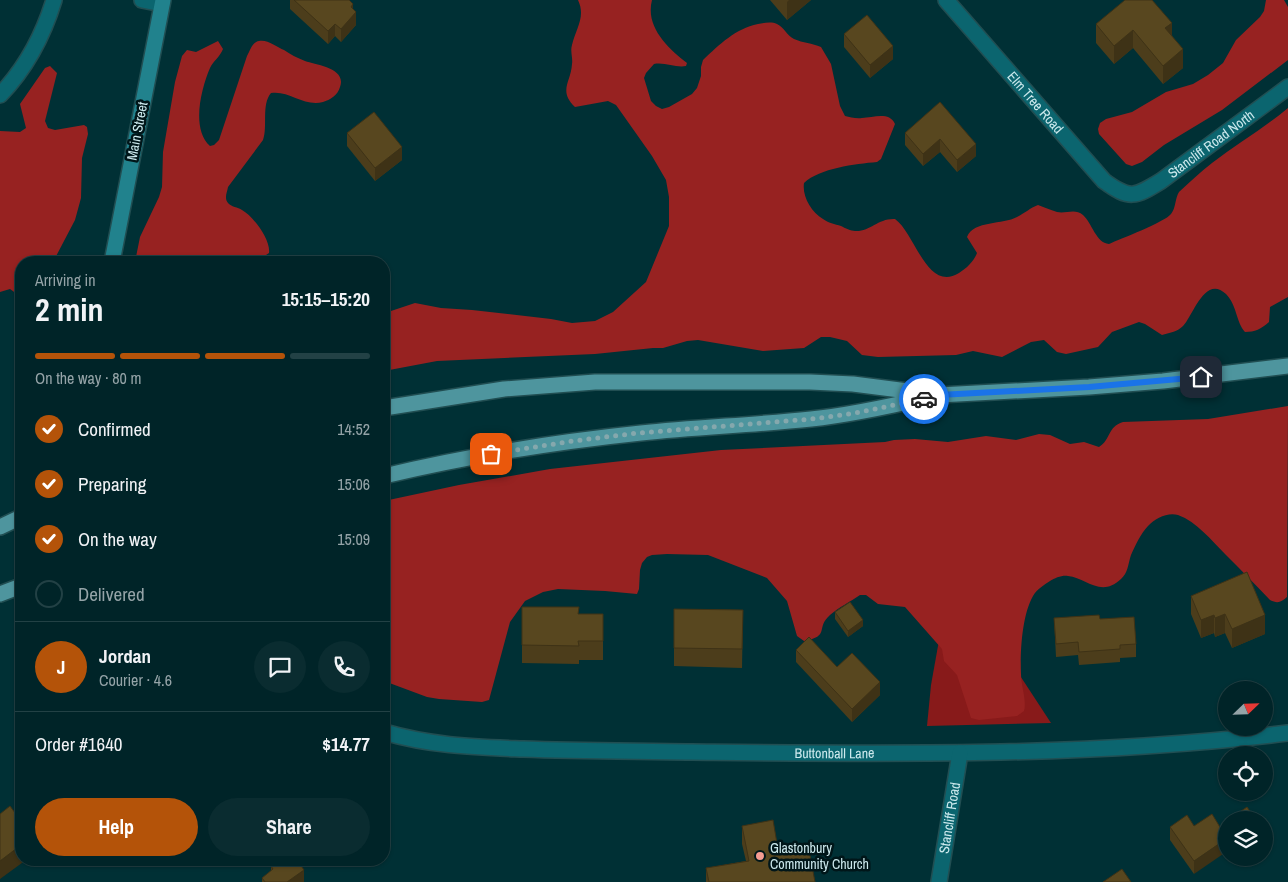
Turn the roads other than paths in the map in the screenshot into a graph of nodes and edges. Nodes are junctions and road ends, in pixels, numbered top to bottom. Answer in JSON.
{"nodes":[{"id":1,"x":54,"y":0,"type":"edge"},
{"id":2,"x":142,"y":0,"type":"edge"},
{"id":3,"x":946,"y":0,"type":"edge"},
{"id":4,"x":162,"y":2,"type":"edge"},
{"id":5,"x":1288,"y":87,"type":"edge"},
{"id":6,"x":0,"y":95,"type":"edge"},
{"id":7,"x":1131,"y":196,"type":"joint"},
{"id":8,"x":113,"y":256,"type":"edge"},
{"id":9,"x":1288,"y":366,"type":"edge"},
{"id":10,"x":939,"y":395,"type":"junction"},
{"id":11,"x":390,"y":407,"type":"edge"},
{"id":12,"x":390,"y":475,"type":"edge"},
{"id":13,"x":15,"y":520,"type":"edge"},
{"id":14,"x":0,"y":527,"type":"edge"},
{"id":15,"x":15,"y":588,"type":"edge"},
{"id":16,"x":0,"y":594,"type":"edge"},
{"id":17,"x":1288,"y":733,"type":"edge"},
{"id":18,"x":390,"y":734,"type":"edge"},
{"id":19,"x":960,"y":753,"type":"junction"},
{"id":20,"x":939,"y":882,"type":"edge"}],
"edges":[{"from":1,"to":6,"type":"street"},
{"from":2,"to":4,"type":"street"},
{"from":3,"to":7,"type":"street","name":"Elm Tree Road"},
{"from":4,"to":8,"type":"main road","name":"Main Street"},
{"from":5,"to":7,"type":"street","name":"Stancliff Road North"},
{"from":9,"to":10,"type":"main road"},
{"from":10,"to":11,"type":"main road"},
{"from":10,"to":12,"type":"main road"},
{"from":13,"to":14,"type":"main road"},
{"from":15,"to":16,"type":"main road"},
{"from":17,"to":19,"type":"street","name":"Buttonball Lane"},
{"from":18,"to":19,"type":"street","name":"Buttonball Lane"},
{"from":19,"to":20,"type":"street","name":"Stancliff Road"}]}
